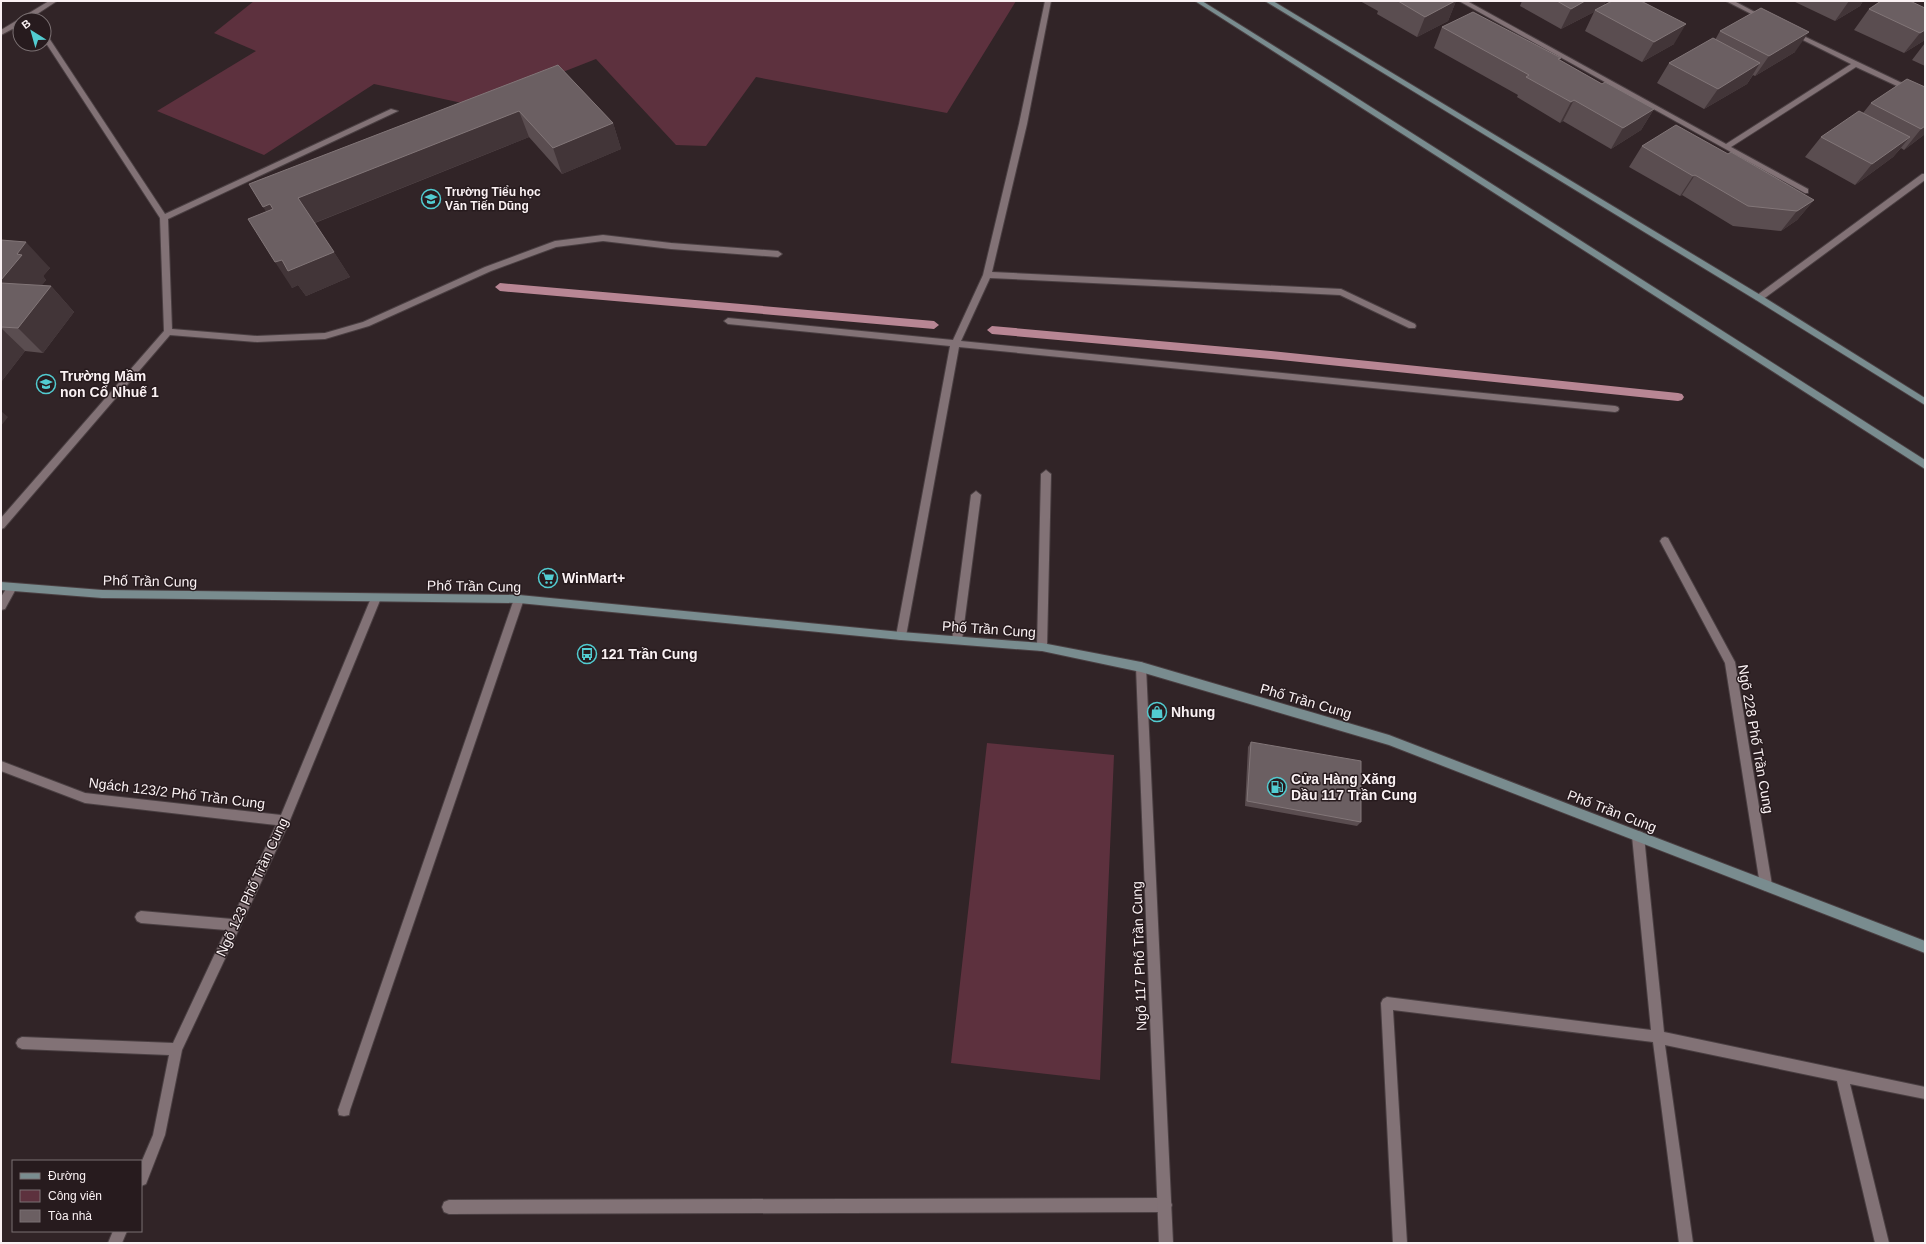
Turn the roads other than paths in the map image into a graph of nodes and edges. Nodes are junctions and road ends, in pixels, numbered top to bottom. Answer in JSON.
{"nodes":[{"id":1,"x":54,"y":1,"type":"edge"},
{"id":2,"x":1048,"y":1,"type":"edge"},
{"id":3,"x":1198,"y":1,"type":"edge"},
{"id":4,"x":1268,"y":1,"type":"edge"},
{"id":5,"x":1462,"y":1,"type":"edge"},
{"id":6,"x":1728,"y":1,"type":"edge"},
{"id":7,"x":40,"y":12,"type":"edge"},
{"id":8,"x":1771,"y":22,"type":"edge"},
{"id":9,"x":12,"y":27,"type":"edge"},
{"id":10,"x":1785,"y":29,"type":"edge"},
{"id":11,"x":1,"y":33,"type":"edge"},
{"id":12,"x":52,"y":47,"type":"edge"},
{"id":13,"x":1856,"y":64,"type":"junction"},
{"id":14,"x":1925,"y":97,"type":"edge"},
{"id":15,"x":394,"y":111,"type":"dead end"},
{"id":16,"x":1726,"y":147,"type":"junction"},
{"id":17,"x":1925,"y":176,"type":"edge"},
{"id":18,"x":1804,"y":191,"type":"dead end"},
{"id":19,"x":164,"y":218,"type":"junction"},
{"id":20,"x":778,"y":254,"type":"dead end"},
{"id":21,"x":987,"y":275,"type":"junction"},
{"id":22,"x":1759,"y":298,"type":"junction"},
{"id":23,"x":728,"y":321,"type":"dead end"},
{"id":24,"x":1412,"y":326,"type":"dead end"},
{"id":25,"x":168,"y":332,"type":"junction"},
{"id":26,"x":955,"y":344,"type":"junction"},
{"id":27,"x":1925,"y":402,"type":"edge"},
{"id":28,"x":1616,"y":409,"type":"dead end"},
{"id":29,"x":1925,"y":465,"type":"edge"},
{"id":30,"x":1046,"y":474,"type":"dead end"},
{"id":31,"x":976,"y":495,"type":"dead end"},
{"id":32,"x":1,"y":525,"type":"edge"},
{"id":33,"x":1665,"y":541,"type":"dead end"},
{"id":34,"x":1,"y":586,"type":"edge"},
{"id":35,"x":12,"y":587,"type":"junction"},
{"id":36,"x":376,"y":598,"type":"junction"},
{"id":37,"x":519,"y":600,"type":"junction"},
{"id":38,"x":1,"y":606,"type":"edge"},
{"id":39,"x":901,"y":636,"type":"junction"},
{"id":40,"x":957,"y":640,"type":"junction"},
{"id":41,"x":1042,"y":647,"type":"junction"},
{"id":42,"x":1142,"y":667,"type":"junction"},
{"id":43,"x":1,"y":766,"type":"edge"},
{"id":44,"x":284,"y":822,"type":"junction"},
{"id":45,"x":1638,"y":836,"type":"junction"},
{"id":46,"x":1766,"y":885,"type":"junction"},
{"id":47,"x":141,"y":917,"type":"dead end"},
{"id":48,"x":235,"y":925,"type":"junction"},
{"id":49,"x":1925,"y":947,"type":"edge"},
{"id":50,"x":1658,"y":1037,"type":"junction"},
{"id":51,"x":22,"y":1043,"type":"dead end"},
{"id":52,"x":176,"y":1049,"type":"junction"},
{"id":53,"x":1842,"y":1076,"type":"junction"},
{"id":54,"x":1925,"y":1093,"type":"edge"},
{"id":55,"x":344,"y":1110,"type":"dead end"},
{"id":56,"x":142,"y":1177,"type":"edge"},
{"id":57,"x":1164,"y":1205,"type":"junction"},
{"id":58,"x":448,"y":1207,"type":"dead end"},
{"id":59,"x":120,"y":1232,"type":"edge"},
{"id":60,"x":115,"y":1243,"type":"edge"},
{"id":61,"x":1166,"y":1243,"type":"edge"},
{"id":62,"x":1400,"y":1243,"type":"edge"},
{"id":63,"x":1686,"y":1243,"type":"edge"},
{"id":64,"x":1882,"y":1243,"type":"edge"}],
"edges":[{"from":1,"to":7,"type":"street"},
{"from":2,"to":21,"type":"street"},
{"from":3,"to":29,"type":"street"},
{"from":4,"to":22,"type":"street"},
{"from":5,"to":16,"type":"street"},
{"from":6,"to":8,"type":"street"},
{"from":9,"to":11,"type":"street"},
{"from":10,"to":13,"type":"street"},
{"from":12,"to":19,"type":"street"},
{"from":13,"to":14,"type":"street"},
{"from":13,"to":16,"type":"street"},
{"from":15,"to":19,"type":"street"},
{"from":16,"to":18,"type":"street"},
{"from":17,"to":22,"type":"street"},
{"from":19,"to":25,"type":"street"},
{"from":20,"to":25,"type":"street"},
{"from":21,"to":24,"type":"street"},
{"from":21,"to":26,"type":"street"},
{"from":22,"to":27,"type":"street"},
{"from":23,"to":26,"type":"street"},
{"from":25,"to":32,"type":"street"},
{"from":26,"to":28,"type":"street"},
{"from":26,"to":39,"type":"street"},
{"from":30,"to":41,"type":"street"},
{"from":31,"to":40,"type":"street"},
{"from":33,"to":46,"type":"street","name":"Ngõ 228 Phố Trần Cung"},
{"from":34,"to":35,"type":"street","name":"Phố Trần Cung"},
{"from":35,"to":36,"type":"street","name":"Phố Trần Cung"},
{"from":35,"to":38,"type":"street"},
{"from":36,"to":37,"type":"street","name":"Phố Trần Cung"},
{"from":36,"to":44,"type":"street","name":"Ngõ 123 Phố Trần Cung"},
{"from":37,"to":39,"type":"street","name":"Phố Trần Cung"},
{"from":37,"to":55,"type":"street"},
{"from":39,"to":40,"type":"street","name":"Phố Trần Cung"},
{"from":40,"to":41,"type":"street","name":"Phố Trần Cung"},
{"from":41,"to":42,"type":"street","name":"Phố Trần Cung"},
{"from":42,"to":45,"type":"street","name":"Phố Trần Cung"},
{"from":42,"to":57,"type":"street","name":"Ngõ 117 Phố Trần Cung"},
{"from":43,"to":44,"type":"street","name":"Ngách 123/2 Phố Trần Cung"},
{"from":44,"to":48,"type":"street","name":"Ngõ 123 Phố Trần Cung"},
{"from":45,"to":46,"type":"street","name":"Phố Trần Cung"},
{"from":45,"to":50,"type":"street"},
{"from":46,"to":49,"type":"street","name":"Phố Trần Cung"},
{"from":47,"to":48,"type":"street"},
{"from":48,"to":52,"type":"street","name":"Ngõ 123 Phố Trần Cung"},
{"from":50,"to":53,"type":"street"},
{"from":50,"to":62,"type":"street"},
{"from":50,"to":63,"type":"street"},
{"from":51,"to":52,"type":"street"},
{"from":52,"to":56,"type":"street","name":"Ngõ 123 Phố Trần Cung"},
{"from":53,"to":54,"type":"street"},
{"from":53,"to":64,"type":"street"},
{"from":57,"to":58,"type":"street"},
{"from":57,"to":61,"type":"street","name":"Ngõ 117 Phố Trần Cung"},
{"from":59,"to":60,"type":"street"}]}
